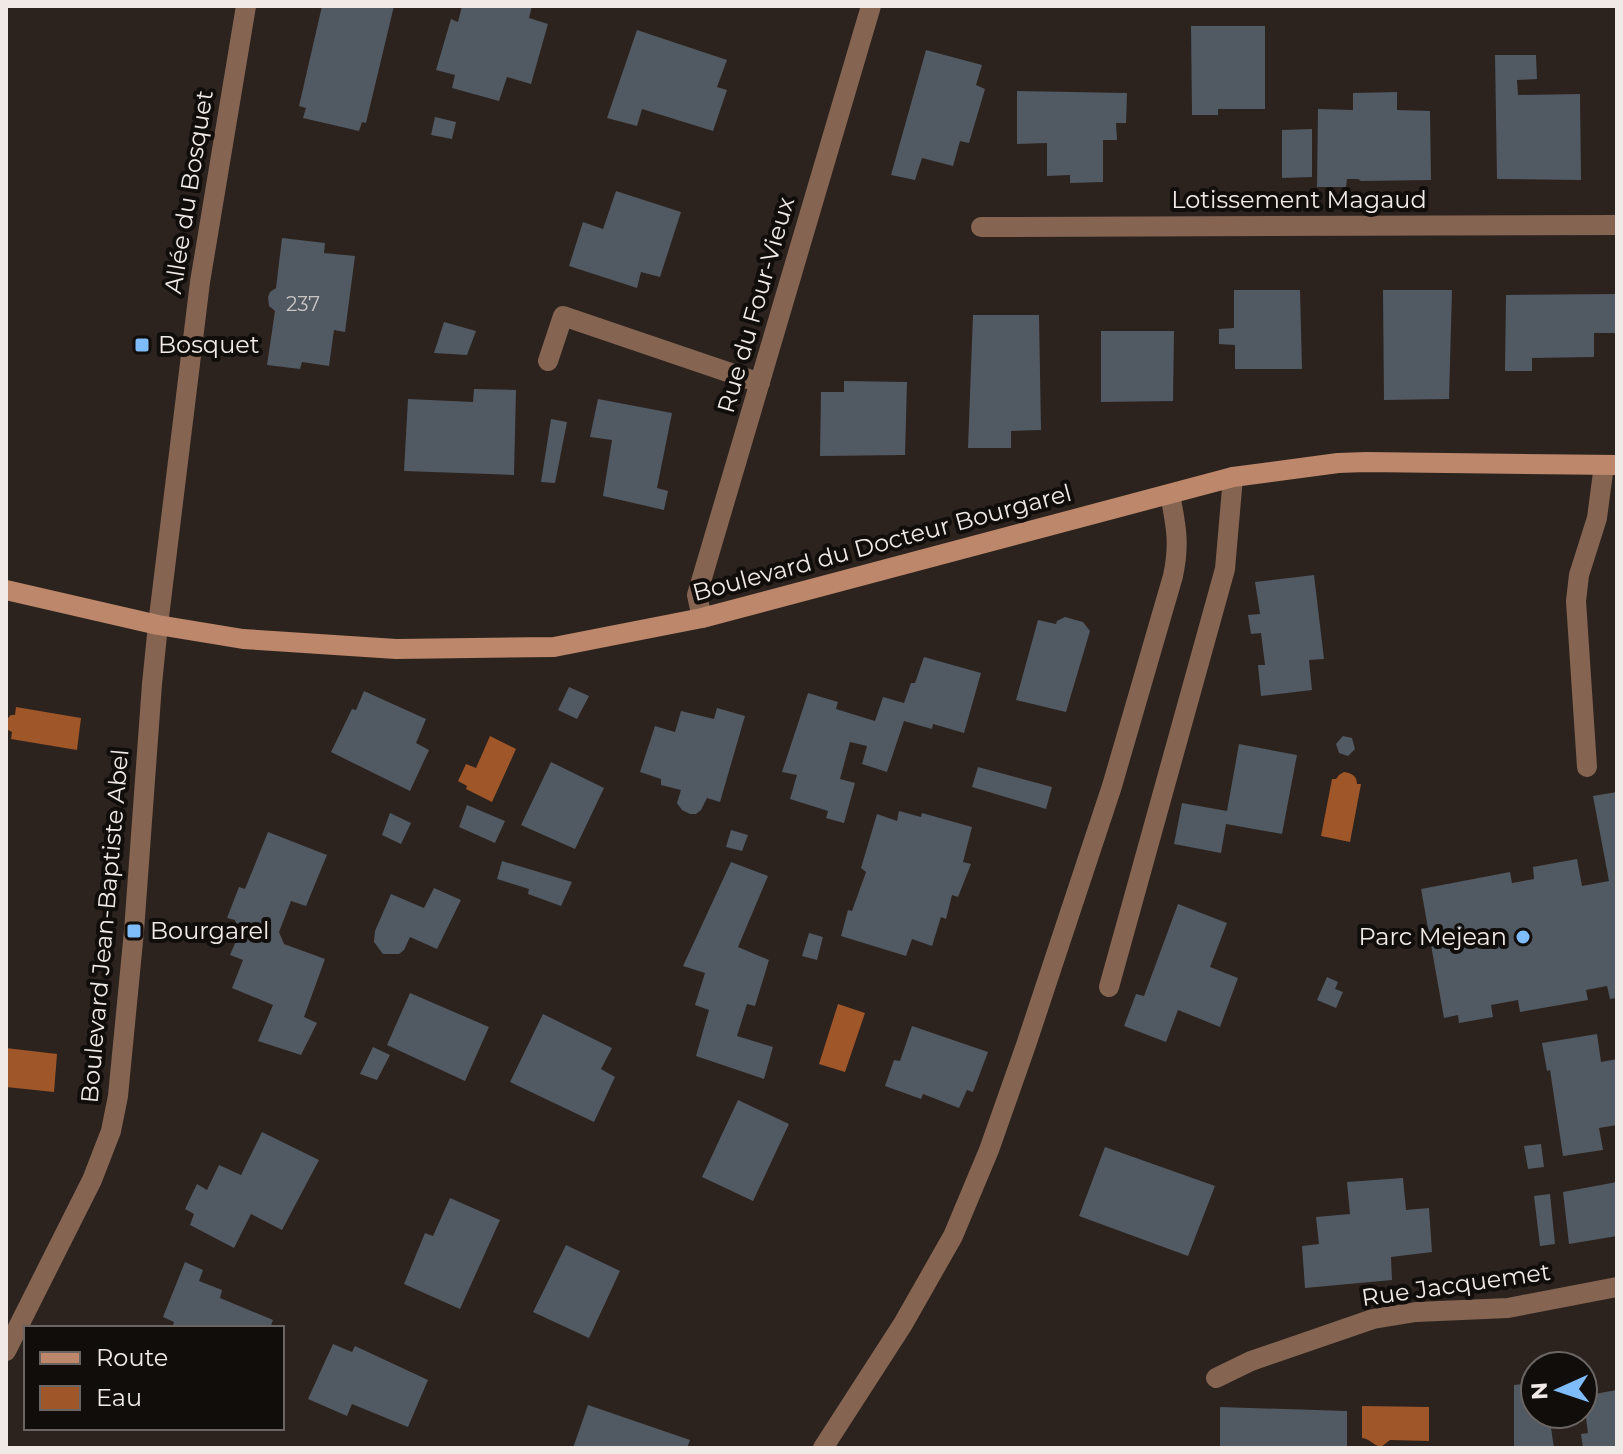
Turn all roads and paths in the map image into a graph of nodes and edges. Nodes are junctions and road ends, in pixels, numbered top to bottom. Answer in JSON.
{"nodes":[{"id":1,"x":246,"y":6,"type":"edge"},
{"id":2,"x":871,"y":6,"type":"edge"},
{"id":3,"x":1617,"y":225,"type":"edge"},
{"id":4,"x":981,"y":227,"type":"dead end"},
{"id":5,"x":548,"y":361,"type":"dead end"},
{"id":6,"x":760,"y":383,"type":"junction"},
{"id":7,"x":1610,"y":465,"type":"edge"},
{"id":8,"x":1233,"y":477,"type":"junction"},
{"id":9,"x":1170,"y":494,"type":"junction"},
{"id":10,"x":6,"y":590,"type":"edge"},
{"id":11,"x":702,"y":618,"type":"junction"},
{"id":12,"x":158,"y":625,"type":"junction"},
{"id":13,"x":1587,"y":767,"type":"dead end"},
{"id":14,"x":1109,"y":987,"type":"dead end"},
{"id":15,"x":1617,"y":1287,"type":"edge"},
{"id":16,"x":6,"y":1351,"type":"edge"},
{"id":17,"x":1216,"y":1378,"type":"dead end"},
{"id":18,"x":823,"y":1448,"type":"edge"}],
"edges":[{"from":1,"to":12,"type":"street","name":"Allée du Bosquet"},
{"from":2,"to":6,"type":"street","name":"Rue du Four-Vieux"},
{"from":3,"to":4,"type":"street","name":"Lotissement Magaud"},
{"from":5,"to":6,"type":"street"},
{"from":6,"to":11,"type":"street","name":"Rue du Four-Vieux"},
{"from":7,"to":8,"type":"main road","name":"Boulevard du Docteur Bourgarel"},
{"from":7,"to":13,"type":"street"},
{"from":8,"to":9,"type":"main road","name":"Boulevard du Docteur Bourgarel"},
{"from":8,"to":14,"type":"street"},
{"from":9,"to":11,"type":"main road","name":"Boulevard du Docteur Bourgarel"},
{"from":9,"to":18,"type":"street"},
{"from":10,"to":12,"type":"main road","name":"Boulevard du Docteur Bourgarel"},
{"from":11,"to":12,"type":"main road","name":"Boulevard du Docteur Bourgarel"},
{"from":12,"to":16,"type":"street","name":"Boulevard Jean-Baptiste Abel"},
{"from":15,"to":17,"type":"street","name":"Rue Jacquemet"}]}
